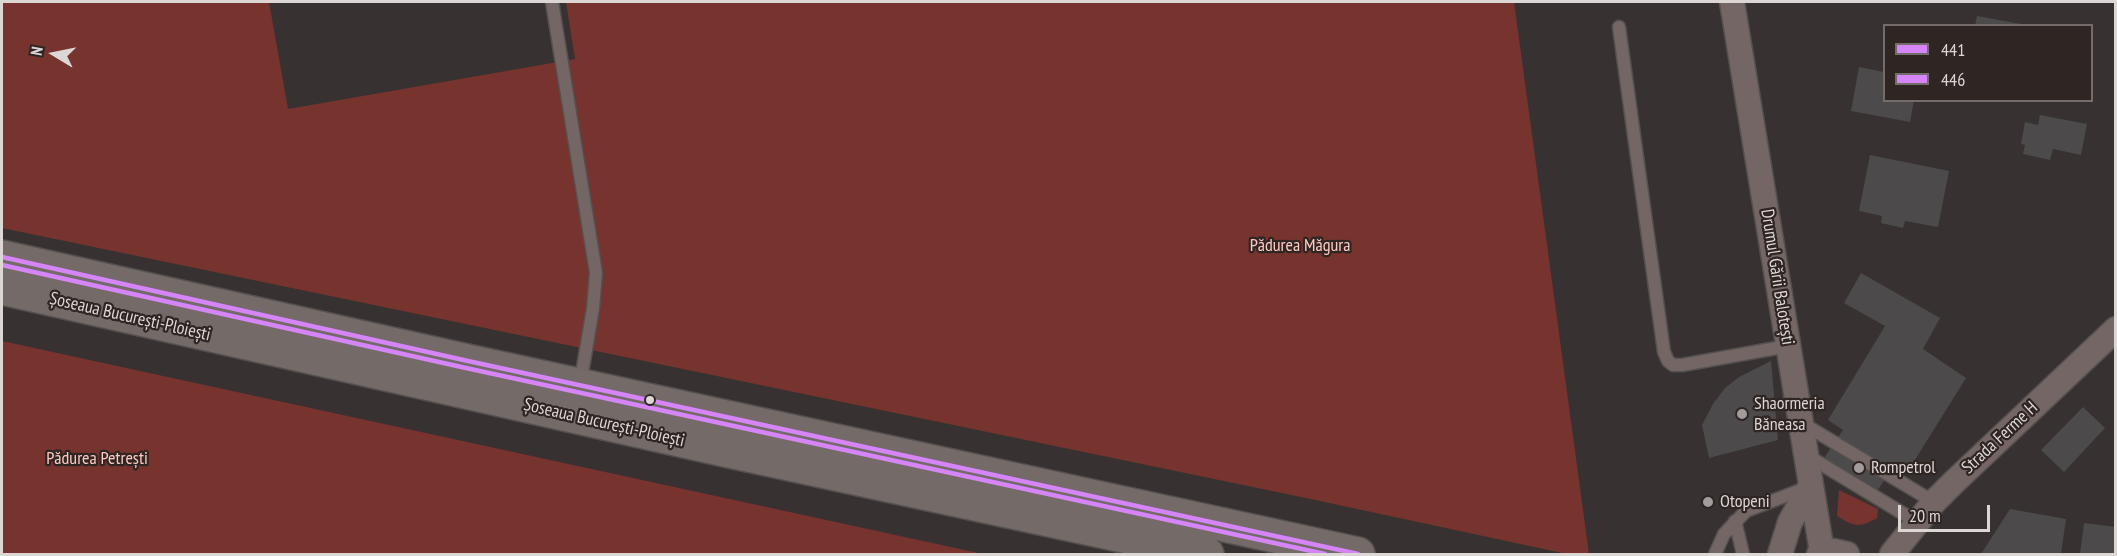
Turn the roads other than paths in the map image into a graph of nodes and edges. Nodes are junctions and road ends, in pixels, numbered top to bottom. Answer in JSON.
{"nodes":[{"id":1,"x":552,"y":2,"type":"edge"},
{"id":2,"x":1732,"y":2,"type":"edge"},
{"id":3,"x":1619,"y":27,"type":"dead end"},
{"id":4,"x":2,"y":257,"type":"edge"},
{"id":5,"x":2,"y":288,"type":"edge"},
{"id":6,"x":2115,"y":329,"type":"edge"},
{"id":7,"x":1788,"y":346,"type":"junction"},
{"id":8,"x":577,"y":401,"type":"junction"},
{"id":9,"x":1799,"y":421,"type":"junction"},
{"id":10,"x":1805,"y":454,"type":"junction"},
{"id":11,"x":1810,"y":487,"type":"junction"},
{"id":12,"x":1934,"y":502,"type":"junction"},
{"id":13,"x":1735,"y":521,"type":"junction"},
{"id":14,"x":1917,"y":522,"type":"junction"},
{"id":15,"x":1820,"y":553,"type":"edge"},
{"id":16,"x":1207,"y":555,"type":"edge"},
{"id":17,"x":1358,"y":555,"type":"edge"},
{"id":18,"x":1715,"y":555,"type":"edge"},
{"id":19,"x":1743,"y":555,"type":"edge"},
{"id":20,"x":1780,"y":555,"type":"edge"},
{"id":21,"x":1847,"y":555,"type":"edge"},
{"id":22,"x":1892,"y":555,"type":"edge"}],
"edges":[{"from":1,"to":8,"type":"lane"},
{"from":2,"to":7,"type":"street","name":"Drumul Gării Balotești"},
{"from":3,"to":7,"type":"lane"},
{"from":4,"to":8,"type":"highway","name":"Șoseaua București-Ploiești"},
{"from":5,"to":8,"type":"highway","name":"Șoseaua București-Ploiești"},
{"from":6,"to":12,"type":"street","name":"Strada Ferme H"},
{"from":7,"to":9,"type":"street","name":"Drumul Gării Balotești"},
{"from":8,"to":16,"type":"highway","name":"Șoseaua București-Ploiești"},
{"from":8,"to":17,"type":"highway","name":"Șoseaua București-Ploiești"},
{"from":9,"to":10,"type":"street","name":"Drumul Gării Balotești"},
{"from":9,"to":12,"type":"lane"},
{"from":10,"to":11,"type":"street","name":"Drumul Gării Balotești"},
{"from":10,"to":14,"type":"lane"},
{"from":11,"to":13,"type":"lane"},
{"from":11,"to":15,"type":"street","name":"Drumul Gării Balotești"},
{"from":11,"to":20,"type":"street"},
{"from":12,"to":14,"type":"street","name":"Strada Ferme H"},
{"from":13,"to":18,"type":"lane"},
{"from":13,"to":19,"type":"lane"},
{"from":14,"to":22,"type":"street","name":"Strada Ferme H"},
{"from":15,"to":21,"type":"street"}]}
